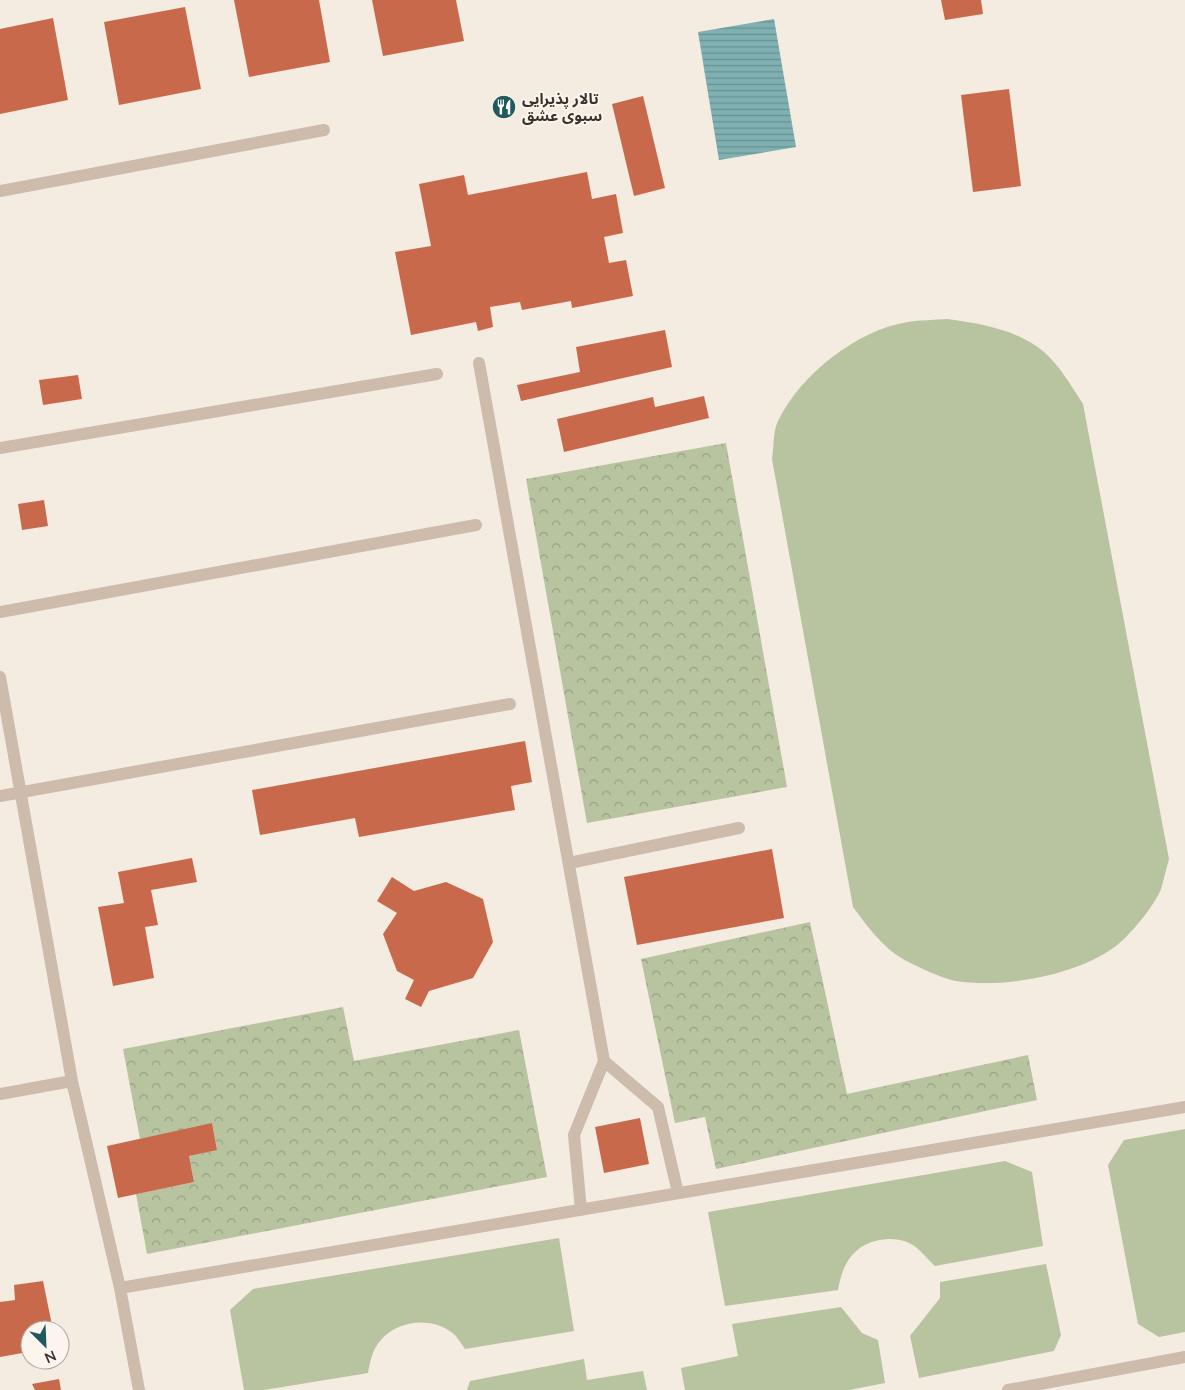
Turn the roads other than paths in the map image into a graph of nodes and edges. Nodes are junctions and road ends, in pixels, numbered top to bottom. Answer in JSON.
{"nodes":[{"id":1,"x":324,"y":130,"type":"dead end"},
{"id":2,"x":0,"y":191,"type":"edge"},
{"id":3,"x":479,"y":364,"type":"dead end"},
{"id":4,"x":437,"y":374,"type":"dead end"},
{"id":5,"x":0,"y":448,"type":"edge"},
{"id":6,"x":476,"y":525,"type":"dead end"},
{"id":7,"x":0,"y":612,"type":"edge"},
{"id":8,"x":0,"y":677,"type":"edge"},
{"id":9,"x":510,"y":704,"type":"dead end"},
{"id":10,"x":20,"y":792,"type":"junction"},
{"id":11,"x":0,"y":796,"type":"edge"},
{"id":12,"x":739,"y":828,"type":"dead end"},
{"id":13,"x":569,"y":863,"type":"junction"},
{"id":14,"x":604,"y":1061,"type":"junction"},
{"id":15,"x":72,"y":1081,"type":"junction"},
{"id":16,"x":0,"y":1094,"type":"edge"},
{"id":17,"x":1185,"y":1107,"type":"edge"},
{"id":18,"x":678,"y":1193,"type":"junction"},
{"id":19,"x":581,"y":1210,"type":"junction"},
{"id":20,"x":120,"y":1288,"type":"junction"},
{"id":21,"x":1185,"y":1357,"type":"edge"},
{"id":22,"x":139,"y":1390,"type":"edge"},
{"id":23,"x":1008,"y":1390,"type":"edge"}],
"edges":[{"from":1,"to":2,"type":"lane"},
{"from":3,"to":13,"type":"lane"},
{"from":4,"to":5,"type":"lane"},
{"from":6,"to":7,"type":"lane"},
{"from":8,"to":10,"type":"lane"},
{"from":9,"to":10,"type":"lane"},
{"from":10,"to":11,"type":"lane"},
{"from":10,"to":15,"type":"lane"},
{"from":12,"to":13,"type":"lane"},
{"from":13,"to":14,"type":"lane"},
{"from":14,"to":18,"type":"lane"},
{"from":14,"to":19,"type":"lane"},
{"from":15,"to":16,"type":"lane"},
{"from":15,"to":20,"type":"lane"},
{"from":17,"to":18,"type":"lane"},
{"from":18,"to":19,"type":"lane"},
{"from":19,"to":20,"type":"lane"},
{"from":20,"to":22,"type":"lane"},
{"from":21,"to":23,"type":"lane"}]}
